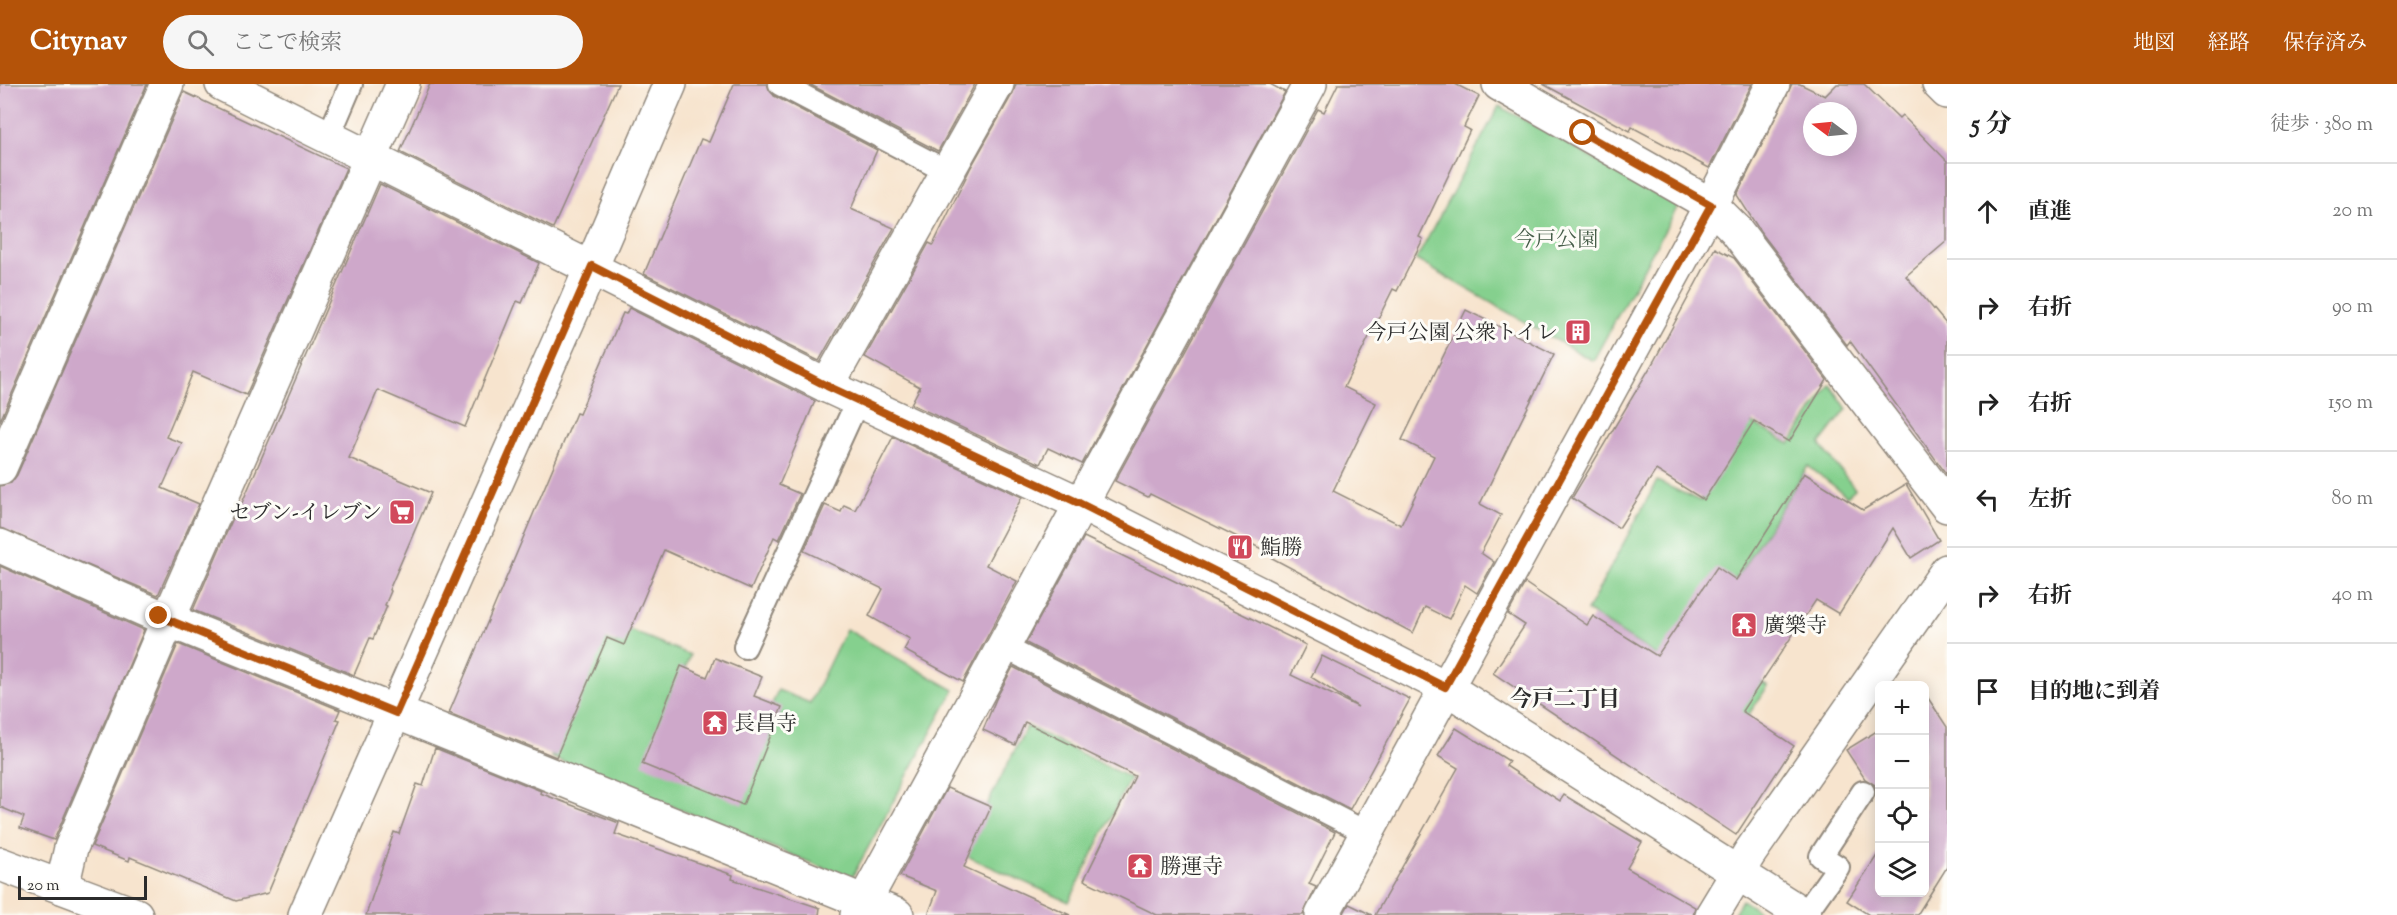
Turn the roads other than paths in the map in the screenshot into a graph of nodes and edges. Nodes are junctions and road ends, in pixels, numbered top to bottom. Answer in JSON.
{"nodes":[{"id":1,"x":167,"y":84,"type":"edge"},
{"id":2,"x":222,"y":84,"type":"edge"},
{"id":3,"x":351,"y":84,"type":"edge"},
{"id":4,"x":403,"y":84,"type":"edge"},
{"id":5,"x":670,"y":84,"type":"edge"},
{"id":6,"x":780,"y":84,"type":"edge"},
{"id":7,"x":998,"y":84,"type":"edge"},
{"id":8,"x":1310,"y":84,"type":"edge"},
{"id":9,"x":1499,"y":84,"type":"edge"},
{"id":10,"x":1773,"y":84,"type":"edge"},
{"id":11,"x":1939,"y":84,"type":"edge"},
{"id":12,"x":1947,"y":92,"type":"edge"},
{"id":13,"x":328,"y":138,"type":"junction"},
{"id":14,"x":369,"y":159,"type":"junction"},
{"id":15,"x":948,"y":171,"type":"junction"},
{"id":16,"x":1711,"y":205,"type":"junction"},
{"id":17,"x":592,"y":266,"type":"junction"},
{"id":18,"x":827,"y":386,"type":"junction"},
{"id":19,"x":858,"y":400,"type":"junction"},
{"id":20,"x":0,"y":468,"type":"edge"},
{"id":21,"x":1079,"y":503,"type":"junction"},
{"id":22,"x":1947,"y":506,"type":"edge"},
{"id":23,"x":0,"y":546,"type":"edge"},
{"id":24,"x":1947,"y":571,"type":"edge"},
{"id":25,"x":168,"y":620,"type":"junction"},
{"id":26,"x":745,"y":647,"type":"dead end"},
{"id":27,"x":1004,"y":647,"type":"junction"},
{"id":28,"x":1445,"y":687,"type":"junction"},
{"id":29,"x":396,"y":713,"type":"junction"},
{"id":30,"x":1863,"y":792,"type":"dead end"},
{"id":31,"x":1366,"y":833,"type":"junction"},
{"id":32,"x":0,"y":864,"type":"edge"},
{"id":33,"x":1737,"y":872,"type":"junction"},
{"id":34,"x":62,"y":887,"type":"junction"},
{"id":35,"x":860,"y":908,"type":"edge"},
{"id":36,"x":136,"y":915,"type":"edge"},
{"id":37,"x":305,"y":915,"type":"edge"},
{"id":38,"x":897,"y":915,"type":"edge"},
{"id":39,"x":1322,"y":915,"type":"edge"},
{"id":40,"x":1712,"y":915,"type":"edge"},
{"id":41,"x":1804,"y":915,"type":"edge"}],
"edges":[{"from":1,"to":20,"type":"street"},
{"from":2,"to":13,"type":"street"},
{"from":3,"to":13,"type":"lane"},
{"from":4,"to":14,"type":"street"},
{"from":5,"to":17,"type":"street"},
{"from":6,"to":15,"type":"lane"},
{"from":7,"to":15,"type":"street"},
{"from":8,"to":21,"type":"street"},
{"from":9,"to":16,"type":"street"},
{"from":10,"to":16,"type":"street"},
{"from":11,"to":12,"type":"street"},
{"from":13,"to":14,"type":"street"},
{"from":14,"to":17,"type":"street"},
{"from":14,"to":25,"type":"street"},
{"from":15,"to":18,"type":"street"},
{"from":16,"to":22,"type":"street"},
{"from":16,"to":28,"type":"street"},
{"from":17,"to":18,"type":"street"},
{"from":17,"to":29,"type":"street"},
{"from":18,"to":19,"type":"street"},
{"from":19,"to":21,"type":"street"},
{"from":19,"to":26,"type":"lane"},
{"from":21,"to":27,"type":"street"},
{"from":21,"to":28,"type":"street"},
{"from":23,"to":25,"type":"street"},
{"from":24,"to":33,"type":"street"},
{"from":25,"to":29,"type":"street"},
{"from":25,"to":34,"type":"street"},
{"from":27,"to":31,"type":"lane"},
{"from":27,"to":35,"type":"street"},
{"from":28,"to":31,"type":"street"},
{"from":28,"to":33,"type":"street"},
{"from":29,"to":35,"type":"street"},
{"from":29,"to":37,"type":"street"},
{"from":30,"to":41,"type":"lane"},
{"from":31,"to":39,"type":"street"},
{"from":32,"to":34,"type":"street"},
{"from":33,"to":40,"type":"street"},
{"from":33,"to":41,"type":"street"},
{"from":34,"to":36,"type":"street"},
{"from":35,"to":38,"type":"street"}]}
